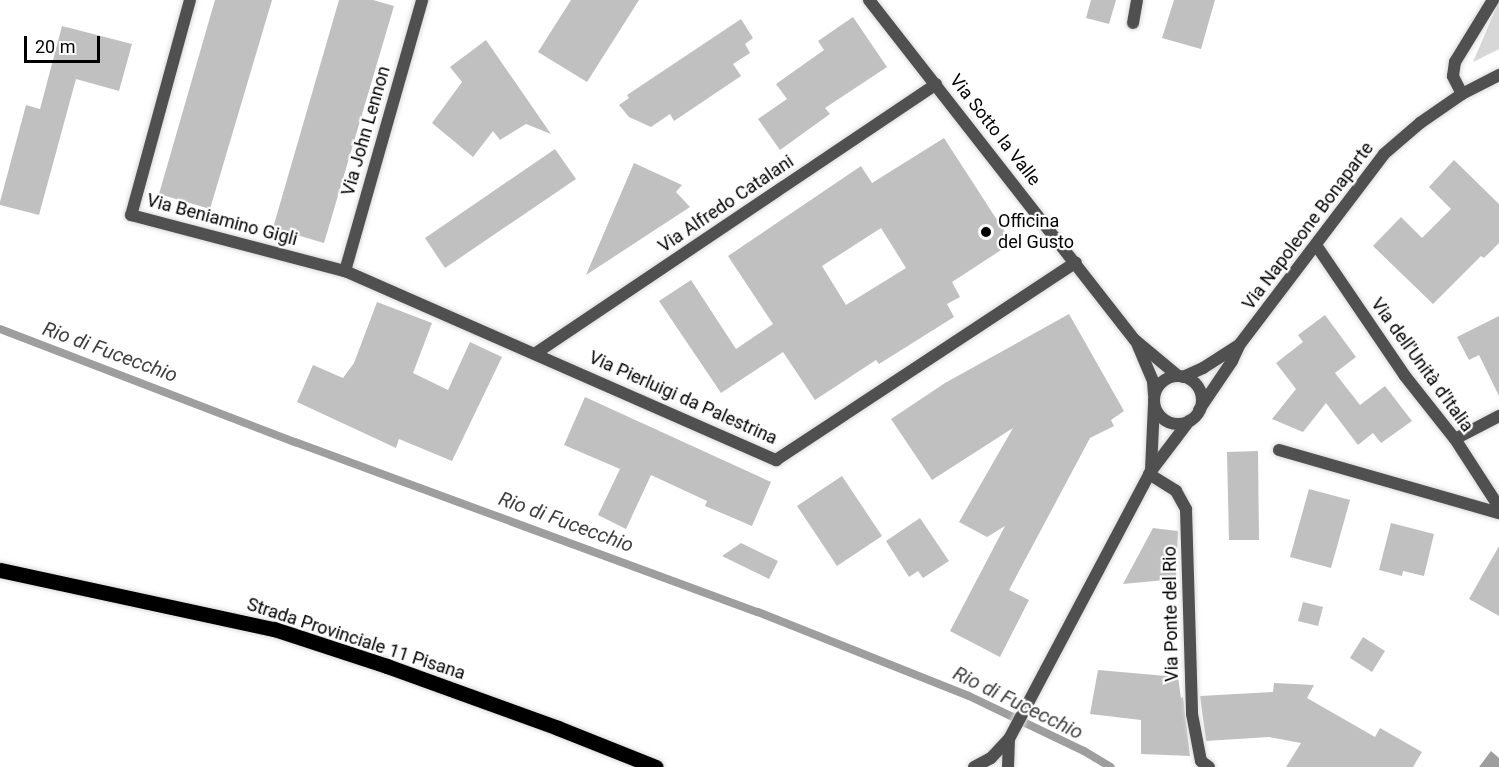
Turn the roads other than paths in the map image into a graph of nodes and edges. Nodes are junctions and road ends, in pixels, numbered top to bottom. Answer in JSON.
{"nodes":[{"id":1,"x":190,"y":0,"type":"edge"},
{"id":2,"x":422,"y":0,"type":"edge"},
{"id":3,"x":869,"y":0,"type":"edge"},
{"id":4,"x":1137,"y":0,"type":"edge"},
{"id":5,"x":1493,"y":0,"type":"edge"},
{"id":6,"x":1133,"y":23,"type":"dead end"},
{"id":7,"x":1499,"y":75,"type":"edge"},
{"id":8,"x":936,"y":84,"type":"junction"},
{"id":9,"x":1462,"y":94,"type":"junction"},
{"id":10,"x":1316,"y":245,"type":"junction"},
{"id":11,"x":1076,"y":262,"type":"junction"},
{"id":12,"x":345,"y":271,"type":"junction"},
{"id":13,"x":1135,"y":339,"type":"junction"},
{"id":14,"x":1240,"y":344,"type":"junction"},
{"id":15,"x":536,"y":353,"type":"junction"},
{"id":16,"x":1180,"y":376,"type":"junction"},
{"id":17,"x":1154,"y":399,"type":"junction"},
{"id":18,"x":1199,"y":410,"type":"junction"},
{"id":19,"x":1499,"y":416,"type":"edge"},
{"id":20,"x":1189,"y":421,"type":"junction"},
{"id":21,"x":1455,"y":439,"type":"junction"},
{"id":22,"x":1279,"y":450,"type":"dead end"},
{"id":23,"x":1150,"y":473,"type":"junction"},
{"id":24,"x":1499,"y":507,"type":"edge"},
{"id":25,"x":1499,"y":513,"type":"edge"},
{"id":26,"x":0,"y":570,"type":"edge"},
{"id":27,"x":1009,"y":739,"type":"junction"},
{"id":28,"x":656,"y":767,"type":"edge"},
{"id":29,"x":974,"y":767,"type":"edge"},
{"id":30,"x":1008,"y":767,"type":"edge"},
{"id":31,"x":1209,"y":767,"type":"edge"}],
"edges":[{"from":1,"to":12,"type":"street","name":"Via Beniamino Gigli"},
{"from":2,"to":12,"type":"street","name":"Via John Lennon"},
{"from":3,"to":8,"type":"street","name":"Via Sotto la Valle"},
{"from":4,"to":6,"type":"street"},
{"from":5,"to":9,"type":"street"},
{"from":7,"to":9,"type":"street","name":"Via Napoleone Bonaparte"},
{"from":8,"to":11,"type":"street","name":"Via Sotto la Valle"},
{"from":8,"to":15,"type":"street","name":"Via Alfredo Catalani"},
{"from":9,"to":10,"type":"street","name":"Via Napoleone Bonaparte"},
{"from":10,"to":14,"type":"street","name":"Via Napoleone Bonaparte"},
{"from":10,"to":21,"type":"street","name":"Via dell'Unità d'Italia"},
{"from":11,"to":13,"type":"street","name":"Via Sotto la Valle"},
{"from":11,"to":15,"type":"street","name":"Via Pierluigi da Palestrina"},
{"from":12,"to":15,"type":"street","name":"Via Pierluigi da Palestrina"},
{"from":13,"to":16,"type":"street","name":"Via Sotto la Valle"},
{"from":13,"to":17,"type":"street","name":"Via Sotto la Valle"},
{"from":14,"to":16,"type":"street","name":"Via Napoleone Bonaparte"},
{"from":14,"to":18,"type":"street","name":"Via Napoleone Bonaparte"},
{"from":16,"to":17,"type":"street","name":"Via Napoleone Bonaparte"},
{"from":16,"to":18,"type":"street"},
{"from":17,"to":20,"type":"street"},
{"from":17,"to":23,"type":"street","name":"Via Napoleone Bonaparte"},
{"from":18,"to":20,"type":"street","name":"Via Napoleone Bonaparte"},
{"from":19,"to":21,"type":"street"},
{"from":20,"to":23,"type":"street","name":"Via Napoleone Bonaparte"},
{"from":21,"to":24,"type":"street","name":"Via dell'Unità d'Italia"},
{"from":22,"to":25,"type":"street"},
{"from":23,"to":27,"type":"street","name":"Via Napoleone Bonaparte"},
{"from":23,"to":31,"type":"street","name":"Via Ponte del Rio"},
{"from":26,"to":28,"type":"main road","name":"Strada Provinciale 11 Pisana"},
{"from":27,"to":29,"type":"street","name":"Via Napoleone Bonaparte"},
{"from":27,"to":30,"type":"street","name":"Via Napoleone Bonaparte"}]}
